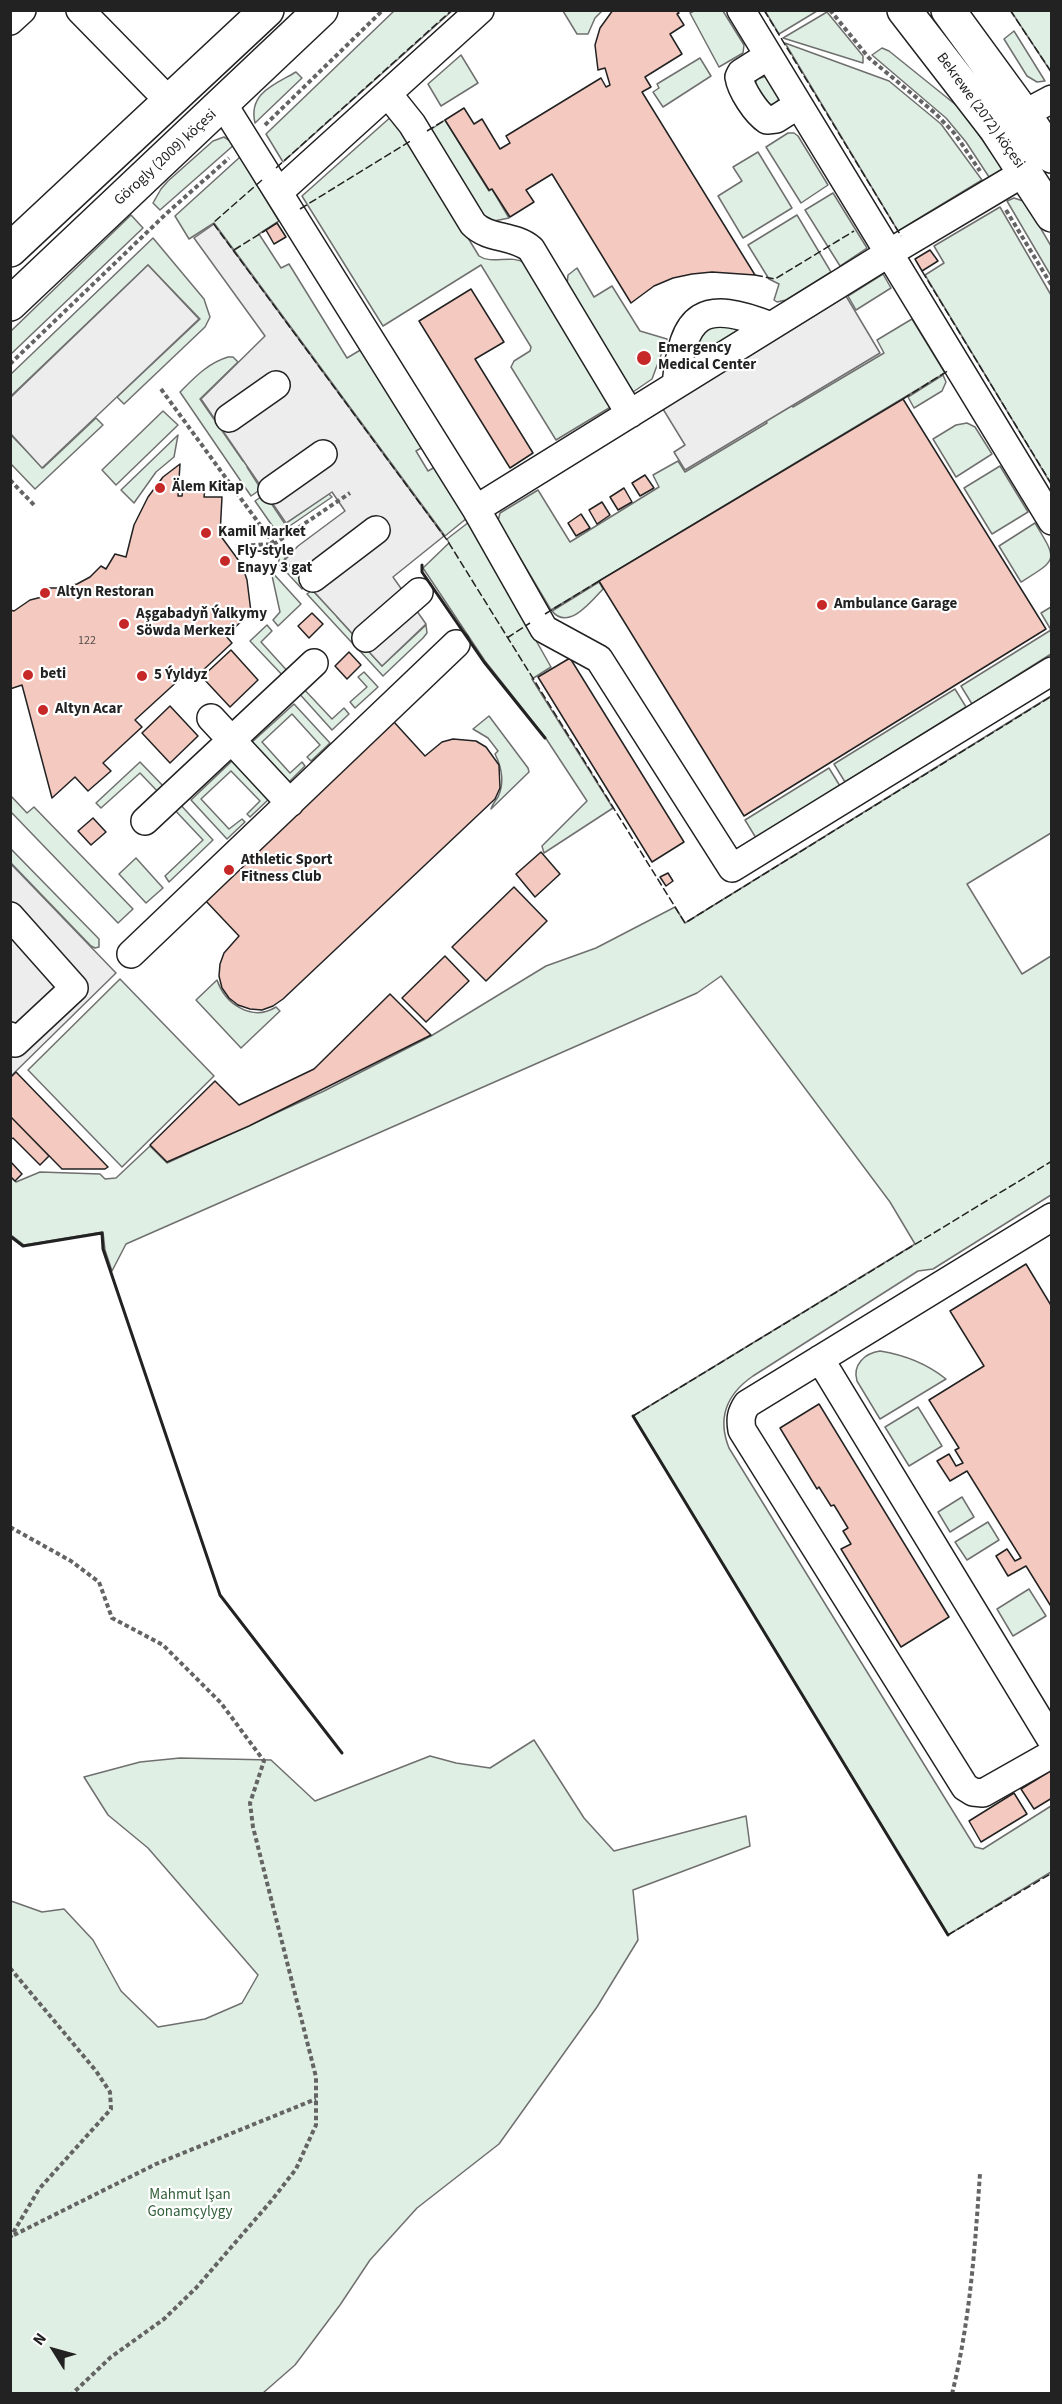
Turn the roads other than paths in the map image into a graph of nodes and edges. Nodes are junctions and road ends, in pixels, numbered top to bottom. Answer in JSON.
{"nodes":[{"id":1,"x":22,"y":10,"type":"edge"},
{"id":2,"x":80,"y":10,"type":"edge"},
{"id":3,"x":267,"y":10,"type":"edge"},
{"id":4,"x":321,"y":10,"type":"edge"},
{"id":5,"x":480,"y":10,"type":"edge"},
{"id":6,"x":741,"y":10,"type":"edge"},
{"id":7,"x":904,"y":10,"type":"edge"},
{"id":8,"x":948,"y":10,"type":"edge"},
{"id":9,"x":10,"y":21,"type":"edge"},
{"id":10,"x":768,"y":56,"type":"junction"},
{"id":11,"x":388,"y":94,"type":"junction"},
{"id":12,"x":170,"y":101,"type":"junction"},
{"id":13,"x":223,"y":104,"type":"junction"},
{"id":14,"x":798,"y":105,"type":"junction"},
{"id":15,"x":1038,"y":106,"type":"edge"},
{"id":16,"x":996,"y":129,"type":"junction"},
{"id":17,"x":1038,"y":164,"type":"edge"},
{"id":18,"x":279,"y":192,"type":"junction"},
{"id":19,"x":1052,"y":214,"type":"edge"},
{"id":20,"x":10,"y":250,"type":"edge"},
{"id":21,"x":889,"y":253,"type":"junction"},
{"id":22,"x":10,"y":304,"type":"edge"},
{"id":23,"x":771,"y":326,"type":"junction"},
{"id":24,"x":276,"y":385,"type":"dead end"},
{"id":25,"x":676,"y":385,"type":"junction"},
{"id":26,"x":630,"y":414,"type":"junction"},
{"id":27,"x":229,"y":418,"type":"dead end"},
{"id":28,"x":323,"y":454,"type":"dead end"},
{"id":29,"x":272,"y":490,"type":"dead end"},
{"id":30,"x":476,"y":509,"type":"junction"},
{"id":31,"x":1052,"y":521,"type":"edge"},
{"id":32,"x":376,"y":530,"type":"dead end"},
{"id":33,"x":313,"y":578,"type":"dead end"},
{"id":34,"x":418,"y":592,"type":"dead end"},
{"id":35,"x":366,"y":638,"type":"dead end"},
{"id":36,"x":456,"y":644,"type":"dead end"},
{"id":37,"x":314,"y":663,"type":"dead end"},
{"id":38,"x":1052,"y":671,"type":"edge"},
{"id":39,"x":211,"y":718,"type":"dead end"},
{"id":40,"x":231,"y":740,"type":"junction"},
{"id":41,"x":290,"y":803,"type":"junction"},
{"id":42,"x":145,"y":821,"type":"dead end"},
{"id":43,"x":10,"y":916,"type":"edge"},
{"id":44,"x":131,"y":954,"type":"dead end"},
{"id":45,"x":10,"y":1035,"type":"edge"},
{"id":46,"x":1052,"y":1217,"type":"edge"},
{"id":47,"x":820,"y":1359,"type":"junction"},
{"id":48,"x":1052,"y":1741,"type":"edge"},
{"id":49,"x":1052,"y":1754,"type":"edge"}],
"edges":[{"from":1,"to":9,"type":"lane"},
{"from":2,"to":12,"type":"lane"},
{"from":3,"to":12,"type":"main road"},
{"from":4,"to":13,"type":"main road","name":"Görogly (2009) köçesi"},
{"from":5,"to":11,"type":"lane"},
{"from":6,"to":10,"type":"lane"},
{"from":7,"to":16,"type":"main road","name":"Bekrewe (2072) köçesi"},
{"from":8,"to":15,"type":"main road","name":"Bekrewe (2072) köçesi"},
{"from":10,"to":14,"type":"lane"},
{"from":10,"to":14,"type":"lane"},
{"from":11,"to":18,"type":"lane"},
{"from":11,"to":26,"type":"lane"},
{"from":12,"to":20,"type":"main road"},
{"from":13,"to":18,"type":"lane"},
{"from":13,"to":22,"type":"main road","name":"Görogly (2009) köçesi"},
{"from":14,"to":21,"type":"lane"},
{"from":15,"to":16,"type":"lane"},
{"from":15,"to":17,"type":"main road","name":"Bekrewe (2072) köçesi"},
{"from":16,"to":17,"type":"main road","name":"Bekrewe (2072) köçesi"},
{"from":17,"to":19,"type":"main road","name":"Bekrewe (2072) köçesi"},
{"from":17,"to":21,"type":"lane"},
{"from":18,"to":30,"type":"lane"},
{"from":21,"to":23,"type":"lane"},
{"from":21,"to":31,"type":"lane"},
{"from":23,"to":25,"type":"lane"},
{"from":23,"to":25,"type":"lane"},
{"from":24,"to":27,"type":"lane"},
{"from":25,"to":26,"type":"lane"},
{"from":26,"to":30,"type":"lane"},
{"from":28,"to":29,"type":"lane"},
{"from":30,"to":38,"type":"lane"},
{"from":32,"to":33,"type":"lane"},
{"from":34,"to":35,"type":"lane"},
{"from":36,"to":41,"type":"lane"},
{"from":37,"to":40,"type":"lane"},
{"from":39,"to":40,"type":"lane"},
{"from":40,"to":41,"type":"lane"},
{"from":40,"to":42,"type":"lane"},
{"from":41,"to":44,"type":"lane"},
{"from":43,"to":45,"type":"lane"},
{"from":46,"to":47,"type":"lane"},
{"from":47,"to":48,"type":"lane"},
{"from":47,"to":49,"type":"lane"}]}
